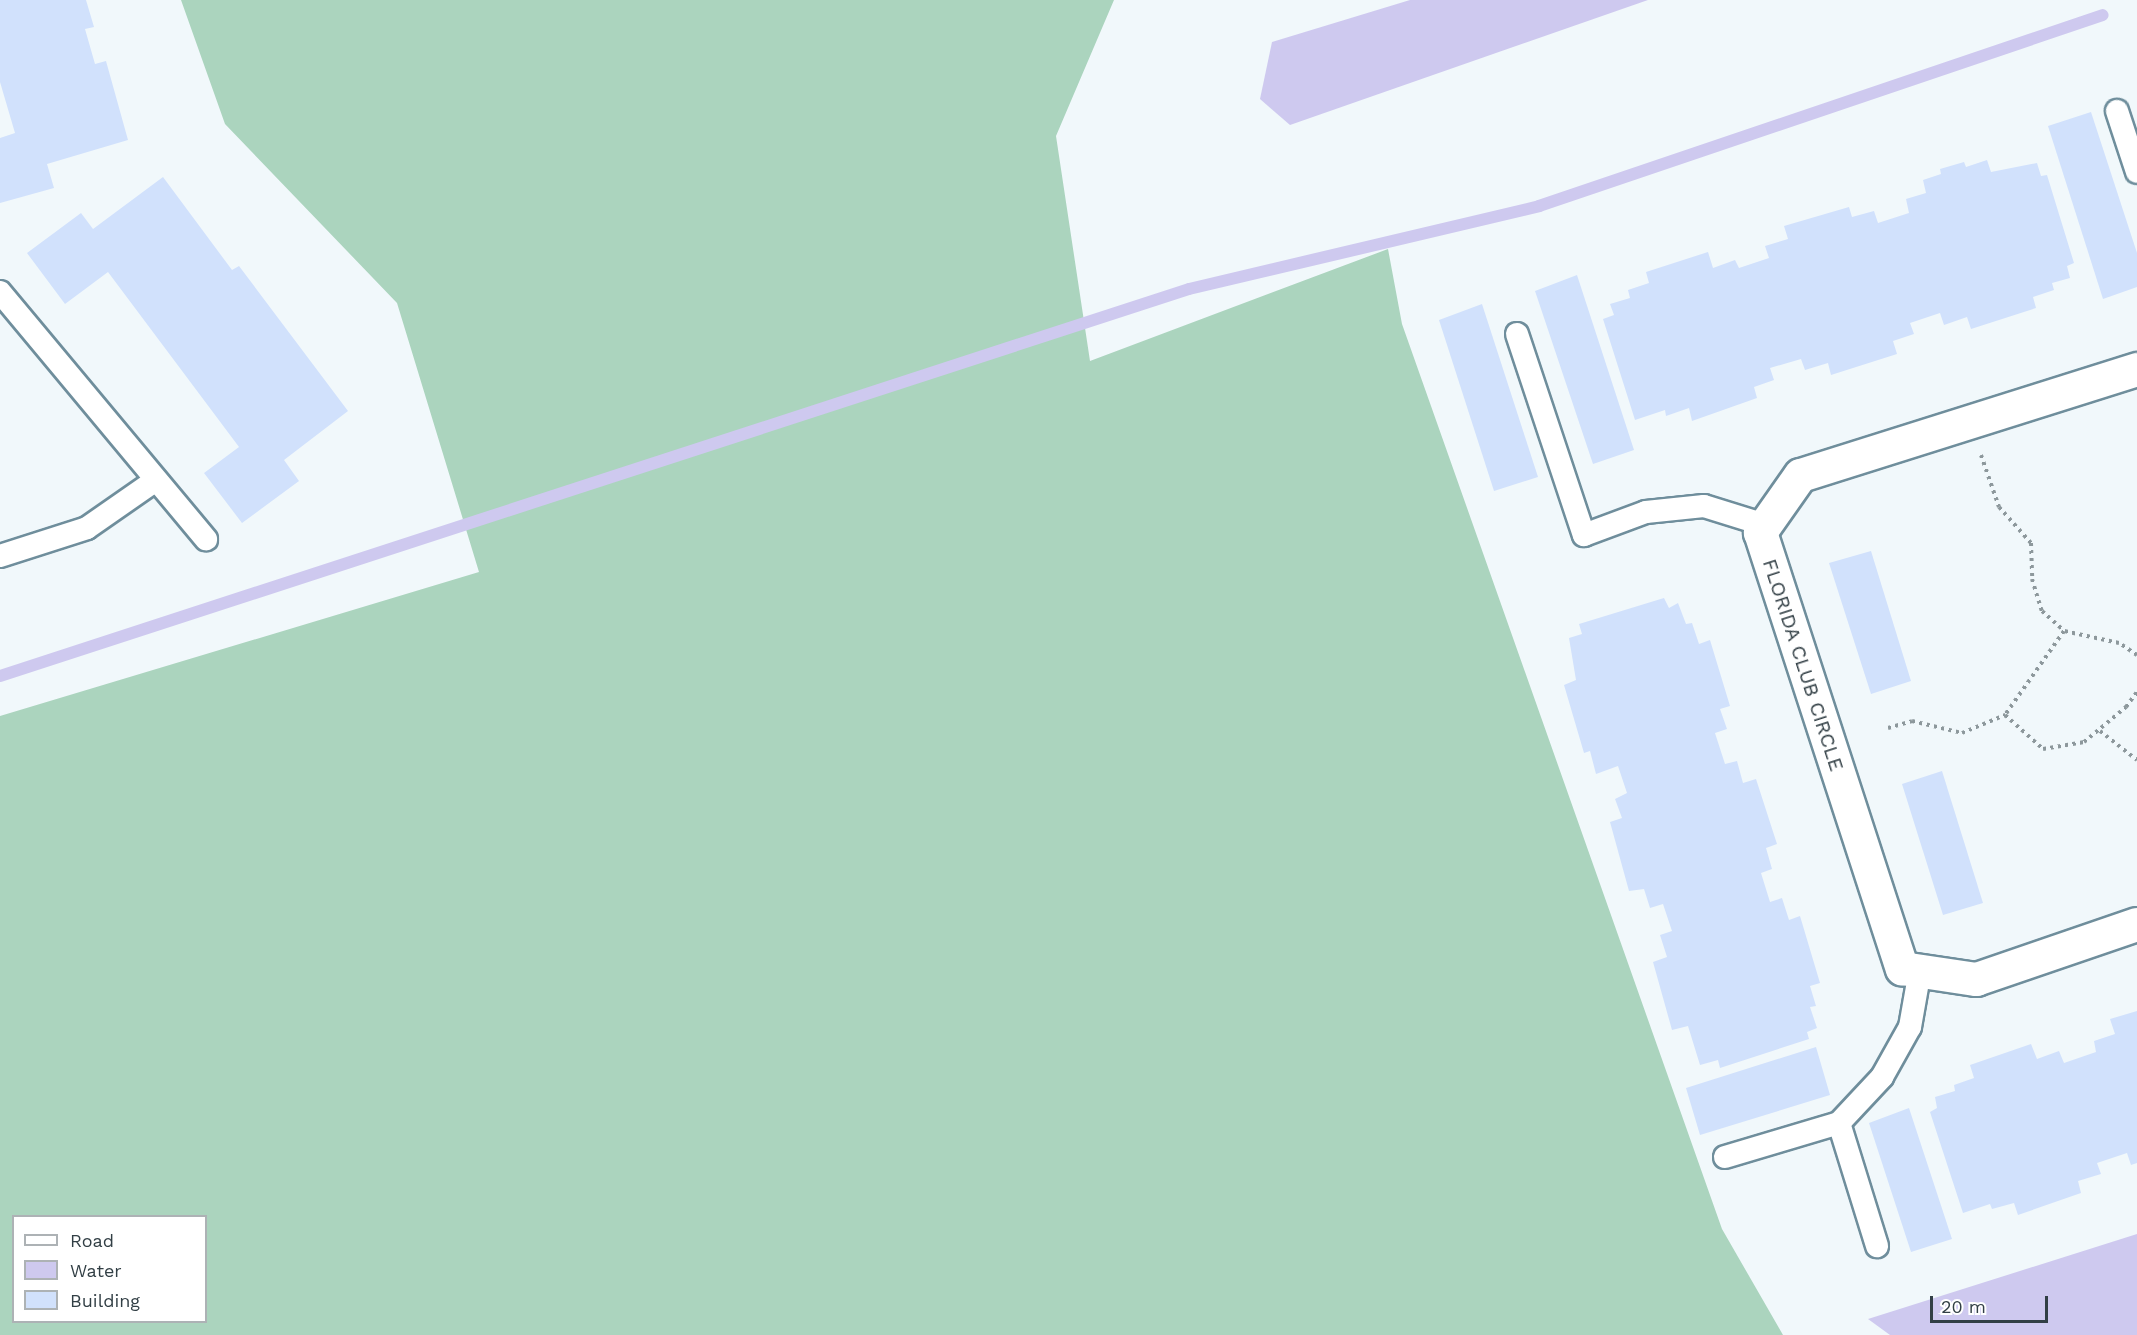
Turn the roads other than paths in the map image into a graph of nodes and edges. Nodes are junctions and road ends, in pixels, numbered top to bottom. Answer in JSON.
{"nodes":[{"id":1,"x":2117,"y":111,"type":"dead end"},
{"id":2,"x":2137,"y":172,"type":"edge"},
{"id":3,"x":0,"y":292,"type":"edge"},
{"id":4,"x":1517,"y":334,"type":"dead end"},
{"id":5,"x":2137,"y":369,"type":"edge"},
{"id":6,"x":156,"y":480,"type":"junction"},
{"id":7,"x":1765,"y":525,"type":"junction"},
{"id":8,"x":206,"y":539,"type":"dead end"},
{"id":9,"x":0,"y":556,"type":"edge"},
{"id":10,"x":2137,"y":924,"type":"edge"},
{"id":11,"x":1920,"y":970,"type":"junction"},
{"id":12,"x":1839,"y":1123,"type":"junction"},
{"id":13,"x":1725,"y":1157,"type":"dead end"},
{"id":14,"x":1877,"y":1246,"type":"dead end"}],
"edges":[{"from":1,"to":2,"type":"lane"},
{"from":3,"to":6,"type":"lane"},
{"from":4,"to":7,"type":"lane"},
{"from":5,"to":7,"type":"street"},
{"from":6,"to":8,"type":"lane"},
{"from":6,"to":9,"type":"lane"},
{"from":7,"to":11,"type":"street","name":"FLORIDA CLUB CIRCLE"},
{"from":10,"to":11,"type":"street","name":"FLORIDA CLUB CIRCLE"},
{"from":11,"to":12,"type":"lane"},
{"from":12,"to":13,"type":"lane"},
{"from":12,"to":14,"type":"lane"}]}
